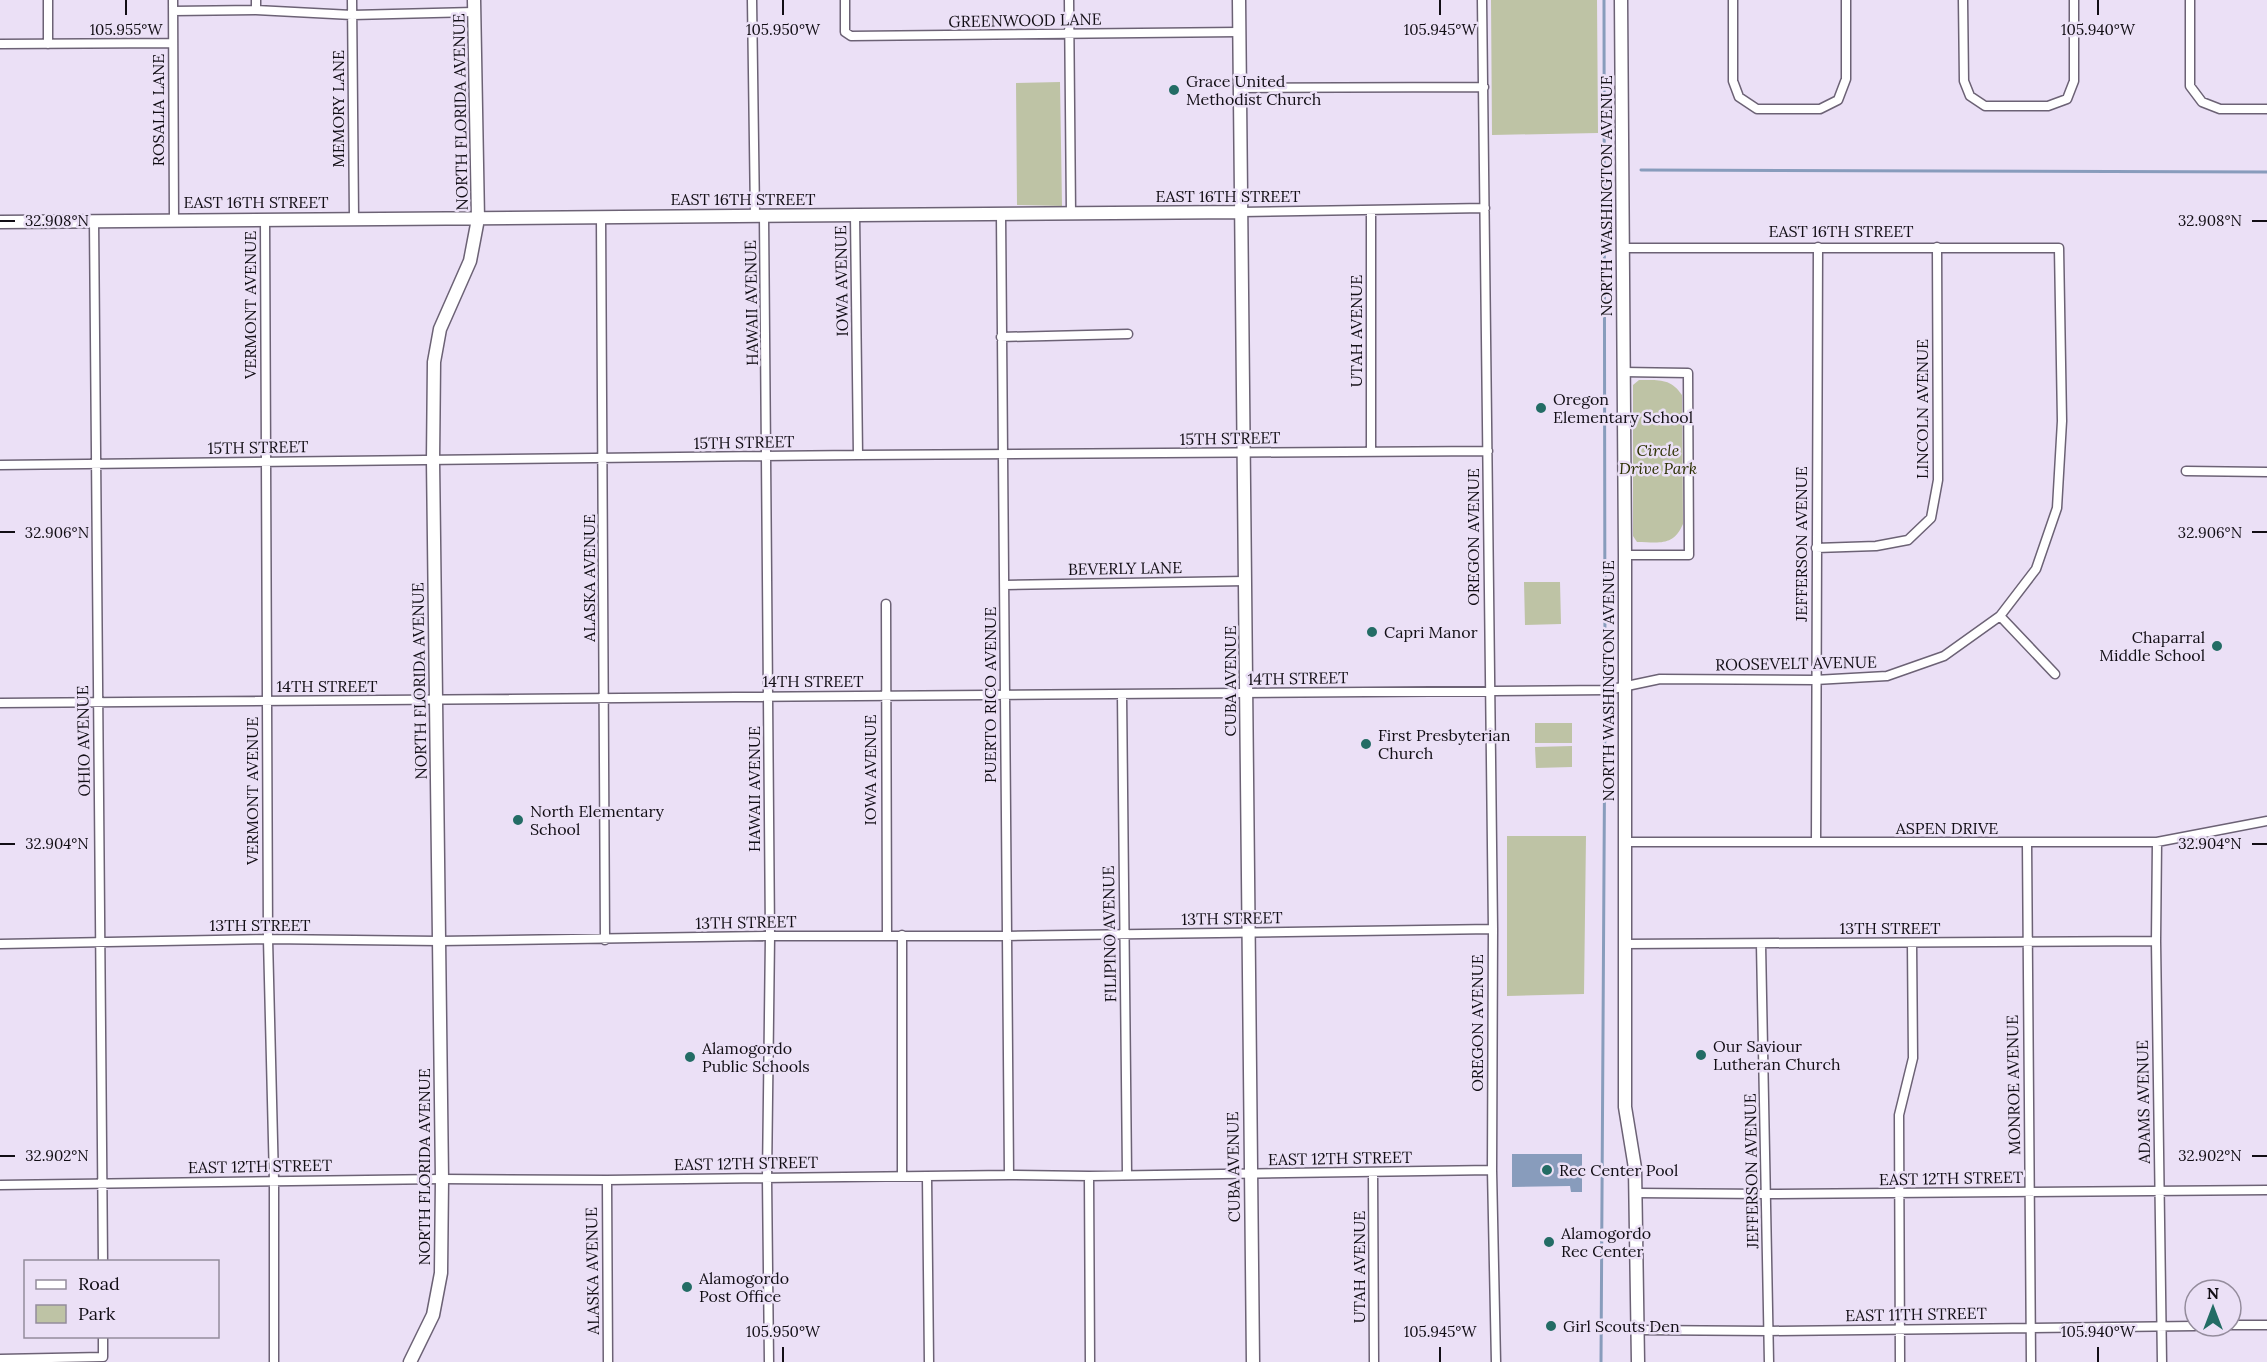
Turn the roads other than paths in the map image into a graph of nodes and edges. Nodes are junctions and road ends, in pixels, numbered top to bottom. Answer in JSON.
{"nodes":[{"id":1,"x":48,"y":0,"type":"edge"},
{"id":2,"x":173,"y":0,"type":"edge"},
{"id":3,"x":256,"y":0,"type":"edge"},
{"id":4,"x":352,"y":0,"type":"edge"},
{"id":5,"x":752,"y":0,"type":"edge"},
{"id":6,"x":845,"y":0,"type":"edge"},
{"id":7,"x":1069,"y":0,"type":"edge"},
{"id":8,"x":1239,"y":0,"type":"edge"},
{"id":9,"x":1482,"y":0,"type":"edge"},
{"id":10,"x":1621,"y":0,"type":"edge"},
{"id":11,"x":1733,"y":0,"type":"edge"},
{"id":12,"x":1846,"y":0,"type":"edge"},
{"id":13,"x":1964,"y":0,"type":"edge"},
{"id":14,"x":2074,"y":0,"type":"edge"},
{"id":15,"x":2190,"y":0,"type":"edge"},
{"id":16,"x":474,"y":6,"type":"edge"},
{"id":17,"x":173,"y":10,"type":"junction"},
{"id":18,"x":256,"y":10,"type":"junction"},
{"id":19,"x":352,"y":15,"type":"junction"},
{"id":20,"x":1239,"y":32,"type":"junction"},
{"id":21,"x":1070,"y":35,"type":"junction"},
{"id":22,"x":173,"y":43,"type":"junction"},
{"id":23,"x":0,"y":44,"type":"edge"},
{"id":24,"x":48,"y":44,"type":"junction"},
{"id":25,"x":1484,"y":87,"type":"junction"},
{"id":26,"x":1239,"y":88,"type":"junction"},
{"id":27,"x":2267,"y":109,"type":"edge"},
{"id":28,"x":1485,"y":208,"type":"junction"},
{"id":29,"x":1371,"y":211,"type":"junction"},
{"id":30,"x":1240,"y":212,"type":"junction"},
{"id":31,"x":1071,"y":213,"type":"junction"},
{"id":32,"x":855,"y":215,"type":"junction"},
{"id":33,"x":1001,"y":215,"type":"junction"},
{"id":34,"x":760,"y":216,"type":"junction"},
{"id":35,"x":600,"y":217,"type":"junction"},
{"id":36,"x":354,"y":218,"type":"junction"},
{"id":37,"x":174,"y":219,"type":"junction"},
{"id":38,"x":265,"y":219,"type":"junction"},
{"id":39,"x":478,"y":219,"type":"junction"},
{"id":40,"x":94,"y":220,"type":"junction"},
{"id":41,"x":0,"y":222,"type":"edge"},
{"id":42,"x":1818,"y":247,"type":"junction"},
{"id":43,"x":1937,"y":247,"type":"junction"},
{"id":44,"x":1622,"y":248,"type":"junction"},
{"id":45,"x":2059,"y":248,"type":"joint"},
{"id":46,"x":1128,"y":334,"type":"dead end"},
{"id":47,"x":1001,"y":337,"type":"junction"},
{"id":48,"x":1623,"y":372,"type":"junction"},
{"id":49,"x":1371,"y":451,"type":"junction"},
{"id":50,"x":1488,"y":451,"type":"junction"},
{"id":51,"x":1244,"y":453,"type":"junction"},
{"id":52,"x":858,"y":455,"type":"junction"},
{"id":53,"x":1003,"y":455,"type":"junction"},
{"id":54,"x":767,"y":457,"type":"junction"},
{"id":55,"x":603,"y":458,"type":"junction"},
{"id":56,"x":434,"y":460,"type":"junction"},
{"id":57,"x":266,"y":462,"type":"junction"},
{"id":58,"x":97,"y":464,"type":"junction"},
{"id":59,"x":0,"y":465,"type":"edge"},
{"id":60,"x":2186,"y":471,"type":"dead end"},
{"id":61,"x":2267,"y":472,"type":"edge"},
{"id":62,"x":1816,"y":548,"type":"junction"},
{"id":63,"x":1625,"y":555,"type":"junction"},
{"id":64,"x":1246,"y":580,"type":"junction"},
{"id":65,"x":1005,"y":585,"type":"junction"},
{"id":66,"x":886,"y":604,"type":"dead end"},
{"id":67,"x":2000,"y":616,"type":"junction"},
{"id":68,"x":2055,"y":674,"type":"dead end"},
{"id":69,"x":1815,"y":680,"type":"junction"},
{"id":70,"x":1625,"y":687,"type":"junction"},
{"id":71,"x":1489,"y":691,"type":"junction"},
{"id":72,"x":1122,"y":694,"type":"junction"},
{"id":73,"x":1246,"y":694,"type":"junction"},
{"id":74,"x":1005,"y":695,"type":"junction"},
{"id":75,"x":768,"y":696,"type":"junction"},
{"id":76,"x":885,"y":696,"type":"junction"},
{"id":77,"x":605,"y":698,"type":"junction"},
{"id":78,"x":435,"y":700,"type":"junction"},
{"id":79,"x":267,"y":701,"type":"junction"},
{"id":80,"x":0,"y":703,"type":"edge"},
{"id":81,"x":98,"y":703,"type":"junction"},
{"id":82,"x":2267,"y":821,"type":"edge"},
{"id":83,"x":1624,"y":842,"type":"junction"},
{"id":84,"x":1816,"y":842,"type":"junction"},
{"id":85,"x":2027,"y":843,"type":"junction"},
{"id":86,"x":2157,"y":843,"type":"junction"},
{"id":87,"x":1493,"y":929,"type":"junction"},
{"id":88,"x":1249,"y":933,"type":"junction"},
{"id":89,"x":902,"y":935,"type":"junction"},
{"id":90,"x":1124,"y":935,"type":"junction"},
{"id":91,"x":770,"y":936,"type":"junction"},
{"id":92,"x":886,"y":936,"type":"junction"},
{"id":93,"x":1007,"y":936,"type":"junction"},
{"id":94,"x":268,"y":939,"type":"junction"},
{"id":95,"x":605,"y":940,"type":"junction"},
{"id":96,"x":439,"y":941,"type":"junction"},
{"id":97,"x":2156,"y":941,"type":"junction"},
{"id":98,"x":2027,"y":942,"type":"junction"},
{"id":99,"x":101,"y":943,"type":"junction"},
{"id":100,"x":1912,"y":943,"type":"junction"},
{"id":101,"x":0,"y":944,"type":"edge"},
{"id":102,"x":1624,"y":944,"type":"junction"},
{"id":103,"x":1761,"y":944,"type":"junction"},
{"id":104,"x":1492,"y":1170,"type":"junction"},
{"id":105,"x":1250,"y":1173,"type":"junction"},
{"id":106,"x":1373,"y":1173,"type":"junction"},
{"id":107,"x":1127,"y":1174,"type":"junction"},
{"id":108,"x":1009,"y":1175,"type":"junction"},
{"id":109,"x":902,"y":1176,"type":"junction"},
{"id":110,"x":1089,"y":1176,"type":"junction"},
{"id":111,"x":927,"y":1177,"type":"junction"},
{"id":112,"x":767,"y":1178,"type":"junction"},
{"id":113,"x":442,"y":1179,"type":"junction"},
{"id":114,"x":607,"y":1180,"type":"junction"},
{"id":115,"x":274,"y":1181,"type":"junction"},
{"id":116,"x":103,"y":1184,"type":"junction"},
{"id":117,"x":0,"y":1185,"type":"edge"},
{"id":118,"x":2159,"y":1190,"type":"junction"},
{"id":119,"x":2267,"y":1190,"type":"edge"},
{"id":120,"x":2029,"y":1192,"type":"junction"},
{"id":121,"x":1636,"y":1193,"type":"junction"},
{"id":122,"x":1898,"y":1193,"type":"junction"},
{"id":123,"x":1766,"y":1194,"type":"junction"},
{"id":124,"x":103,"y":1260,"type":"edge"},
{"id":125,"x":2267,"y":1324,"type":"edge"},
{"id":126,"x":2243,"y":1325,"type":"edge"},
{"id":127,"x":2162,"y":1326,"type":"junction"},
{"id":128,"x":2183,"y":1326,"type":"edge"},
{"id":129,"x":2030,"y":1328,"type":"junction"},
{"id":130,"x":1899,"y":1329,"type":"junction"},
{"id":131,"x":1638,"y":1330,"type":"junction"},
{"id":132,"x":1769,"y":1332,"type":"junction"},
{"id":133,"x":103,"y":1338,"type":"edge"},
{"id":134,"x":0,"y":1359,"type":"edge"},
{"id":135,"x":274,"y":1362,"type":"edge"},
{"id":136,"x":410,"y":1362,"type":"edge"},
{"id":137,"x":608,"y":1362,"type":"edge"},
{"id":138,"x":769,"y":1362,"type":"edge"},
{"id":139,"x":929,"y":1362,"type":"edge"},
{"id":140,"x":1090,"y":1362,"type":"edge"},
{"id":141,"x":1253,"y":1362,"type":"edge"},
{"id":142,"x":1374,"y":1362,"type":"edge"},
{"id":143,"x":1496,"y":1362,"type":"edge"},
{"id":144,"x":1638,"y":1362,"type":"edge"},
{"id":145,"x":1769,"y":1362,"type":"edge"},
{"id":146,"x":1900,"y":1362,"type":"edge"},
{"id":147,"x":2031,"y":1362,"type":"edge"},
{"id":148,"x":2162,"y":1362,"type":"edge"}],
"edges":[{"from":1,"to":24,"type":"street"},
{"from":2,"to":17,"type":"street","name":"ROSALIA LANE"},
{"from":3,"to":18,"type":"street"},
{"from":4,"to":19,"type":"street","name":"MEMORY LANE"},
{"from":5,"to":34,"type":"street","name":"HAWAII AVENUE"},
{"from":6,"to":21,"type":"street","name":"GREENWOOD LANE"},
{"from":7,"to":21,"type":"street"},
{"from":8,"to":20,"type":"main road","name":"CUBA AVENUE"},
{"from":9,"to":25,"type":"street","name":"OREGON AVENUE"},
{"from":10,"to":44,"type":"main road","name":"NORTH WASHINGTON AVENUE"},
{"from":11,"to":12,"type":"street"},
{"from":13,"to":14,"type":"street"},
{"from":15,"to":27,"type":"street"},
{"from":16,"to":19,"type":"street"},
{"from":16,"to":39,"type":"main road","name":"NORTH FLORIDA AVENUE"},
{"from":17,"to":18,"type":"street"},
{"from":17,"to":22,"type":"street","name":"ROSALIA LANE"},
{"from":18,"to":19,"type":"street"},
{"from":19,"to":36,"type":"street","name":"MEMORY LANE"},
{"from":20,"to":21,"type":"street","name":"GREENWOOD LANE"},
{"from":20,"to":26,"type":"main road","name":"CUBA AVENUE"},
{"from":21,"to":31,"type":"street"},
{"from":22,"to":24,"type":"street"},
{"from":22,"to":37,"type":"street","name":"ROSALIA LANE"},
{"from":23,"to":24,"type":"street"},
{"from":25,"to":26,"type":"street"},
{"from":25,"to":28,"type":"street","name":"OREGON AVENUE"},
{"from":26,"to":30,"type":"main road","name":"CUBA AVENUE"},
{"from":28,"to":29,"type":"street","name":"EAST 16TH STREET"},
{"from":28,"to":50,"type":"street","name":"OREGON AVENUE"},
{"from":29,"to":30,"type":"street","name":"EAST 16TH STREET"},
{"from":29,"to":49,"type":"street","name":"UTAH AVENUE"},
{"from":30,"to":31,"type":"main road","name":"EAST 16TH STREET"},
{"from":30,"to":51,"type":"main road","name":"CUBA AVENUE"},
{"from":31,"to":33,"type":"main road","name":"EAST 16TH STREET"},
{"from":32,"to":33,"type":"main road","name":"EAST 16TH STREET"},
{"from":32,"to":34,"type":"main road","name":"EAST 16TH STREET"},
{"from":32,"to":52,"type":"street","name":"IOWA AVENUE"},
{"from":33,"to":47,"type":"street","name":"PUERTO RICO AVENUE"},
{"from":34,"to":35,"type":"main road","name":"EAST 16TH STREET"},
{"from":34,"to":54,"type":"street","name":"HAWAII AVENUE"},
{"from":35,"to":39,"type":"main road","name":"EAST 16TH STREET"},
{"from":35,"to":55,"type":"street","name":"ALASKA AVENUE"},
{"from":36,"to":38,"type":"main road","name":"EAST 16TH STREET"},
{"from":36,"to":39,"type":"main road","name":"EAST 16TH STREET"},
{"from":37,"to":38,"type":"main road","name":"EAST 16TH STREET"},
{"from":37,"to":40,"type":"main road","name":"EAST 16TH STREET"},
{"from":38,"to":57,"type":"street","name":"VERMONT AVENUE"},
{"from":39,"to":56,"type":"main road","name":"NORTH FLORIDA AVENUE"},
{"from":40,"to":41,"type":"main road","name":"EAST 16TH STREET"},
{"from":40,"to":58,"type":"street","name":"OHIO AVENUE"},
{"from":42,"to":43,"type":"street","name":"EAST 16TH STREET"},
{"from":42,"to":44,"type":"street","name":"EAST 16TH STREET"},
{"from":42,"to":62,"type":"street","name":"JEFFERSON AVENUE"},
{"from":43,"to":45,"type":"street","name":"EAST 16TH STREET"},
{"from":43,"to":62,"type":"street","name":"LINCOLN AVENUE"},
{"from":44,"to":48,"type":"main road","name":"NORTH WASHINGTON AVENUE"},
{"from":45,"to":67,"type":"street","name":"ROOSEVELT AVENUE"},
{"from":46,"to":47,"type":"street"},
{"from":47,"to":53,"type":"street","name":"PUERTO RICO AVENUE"},
{"from":48,"to":63,"type":"main road","name":"NORTH WASHINGTON AVENUE"},
{"from":48,"to":63,"type":"street"},
{"from":49,"to":50,"type":"street","name":"15TH STREET"},
{"from":49,"to":51,"type":"street","name":"15TH STREET"},
{"from":50,"to":71,"type":"street","name":"OREGON AVENUE"},
{"from":51,"to":53,"type":"street","name":"15TH STREET"},
{"from":51,"to":64,"type":"main road","name":"CUBA AVENUE"},
{"from":52,"to":53,"type":"street","name":"15TH STREET"},
{"from":52,"to":54,"type":"street","name":"15TH STREET"},
{"from":53,"to":65,"type":"street","name":"PUERTO RICO AVENUE"},
{"from":54,"to":55,"type":"street","name":"15TH STREET"},
{"from":54,"to":75,"type":"street","name":"HAWAII AVENUE"},
{"from":55,"to":56,"type":"street","name":"15TH STREET"},
{"from":55,"to":77,"type":"street","name":"ALASKA AVENUE"},
{"from":56,"to":57,"type":"street","name":"15TH STREET"},
{"from":56,"to":78,"type":"main road","name":"NORTH FLORIDA AVENUE"},
{"from":57,"to":58,"type":"street","name":"15TH STREET"},
{"from":57,"to":79,"type":"street","name":"VERMONT AVENUE"},
{"from":58,"to":59,"type":"street","name":"15TH STREET"},
{"from":58,"to":81,"type":"street","name":"OHIO AVENUE"},
{"from":60,"to":61,"type":"street"},
{"from":62,"to":69,"type":"street","name":"JEFFERSON AVENUE"},
{"from":63,"to":70,"type":"main road","name":"NORTH WASHINGTON AVENUE"},
{"from":64,"to":65,"type":"street","name":"BEVERLY LANE"},
{"from":64,"to":73,"type":"main road","name":"CUBA AVENUE"},
{"from":65,"to":74,"type":"street","name":"PUERTO RICO AVENUE"},
{"from":66,"to":76,"type":"street","name":"IOWA AVENUE"},
{"from":67,"to":68,"type":"street"},
{"from":67,"to":69,"type":"street","name":"ROOSEVELT AVENUE"},
{"from":69,"to":70,"type":"street","name":"ROOSEVELT AVENUE"},
{"from":69,"to":84,"type":"street","name":"JEFFERSON AVENUE"},
{"from":70,"to":71,"type":"street","name":"14TH STREET"},
{"from":70,"to":83,"type":"main road","name":"NORTH WASHINGTON AVENUE"},
{"from":71,"to":73,"type":"street","name":"14TH STREET"},
{"from":71,"to":87,"type":"street","name":"OREGON AVENUE"},
{"from":72,"to":73,"type":"street","name":"14TH STREET"},
{"from":72,"to":74,"type":"street","name":"14TH STREET"},
{"from":72,"to":90,"type":"street","name":"FILIPINO AVENUE"},
{"from":73,"to":88,"type":"main road","name":"CUBA AVENUE"},
{"from":74,"to":76,"type":"street","name":"14TH STREET"},
{"from":74,"to":93,"type":"street","name":"PUERTO RICO AVENUE"},
{"from":75,"to":76,"type":"street","name":"14TH STREET"},
{"from":75,"to":77,"type":"street","name":"14TH STREET"},
{"from":75,"to":91,"type":"street","name":"HAWAII AVENUE"},
{"from":76,"to":92,"type":"street","name":"IOWA AVENUE"},
{"from":77,"to":78,"type":"street","name":"14TH STREET"},
{"from":77,"to":95,"type":"street","name":"ALASKA AVENUE"},
{"from":78,"to":79,"type":"street","name":"14TH STREET"},
{"from":78,"to":96,"type":"main road","name":"NORTH FLORIDA AVENUE"},
{"from":79,"to":81,"type":"street","name":"14TH STREET"},
{"from":79,"to":94,"type":"street","name":"VERMONT AVENUE"},
{"from":80,"to":81,"type":"street","name":"14TH STREET"},
{"from":81,"to":99,"type":"street","name":"OHIO AVENUE"},
{"from":82,"to":86,"type":"street","name":"ASPEN DRIVE"},
{"from":83,"to":84,"type":"street","name":"ASPEN DRIVE"},
{"from":83,"to":102,"type":"main road","name":"NORTH WASHINGTON AVENUE"},
{"from":84,"to":85,"type":"street","name":"ASPEN DRIVE"},
{"from":85,"to":86,"type":"street","name":"ASPEN DRIVE"},
{"from":85,"to":98,"type":"street","name":"MONROE AVENUE"},
{"from":86,"to":97,"type":"street","name":"ADAMS AVENUE"},
{"from":87,"to":88,"type":"street","name":"13TH STREET"},
{"from":87,"to":104,"type":"street","name":"OREGON AVENUE"},
{"from":88,"to":90,"type":"street","name":"13TH STREET"},
{"from":88,"to":105,"type":"main road","name":"CUBA AVENUE"},
{"from":89,"to":92,"type":"street","name":"13TH STREET"},
{"from":89,"to":93,"type":"street","name":"13TH STREET"},
{"from":89,"to":109,"type":"street"},
{"from":90,"to":93,"type":"street","name":"13TH STREET"},
{"from":90,"to":107,"type":"street","name":"FILIPINO AVENUE"},
{"from":91,"to":92,"type":"street","name":"13TH STREET"},
{"from":91,"to":95,"type":"street","name":"13TH STREET"},
{"from":91,"to":112,"type":"street","name":"HAWAII AVENUE"},
{"from":93,"to":108,"type":"street","name":"PUERTO RICO AVENUE"},
{"from":94,"to":96,"type":"street","name":"13TH STREET"},
{"from":94,"to":99,"type":"street","name":"13TH STREET"},
{"from":94,"to":115,"type":"street","name":"VERMONT AVENUE"},
{"from":95,"to":96,"type":"street","name":"13TH STREET"},
{"from":96,"to":113,"type":"main road","name":"NORTH FLORIDA AVENUE"},
{"from":97,"to":98,"type":"street","name":"13TH STREET"},
{"from":97,"to":118,"type":"street","name":"ADAMS AVENUE"},
{"from":98,"to":100,"type":"street","name":"13TH STREET"},
{"from":98,"to":120,"type":"street","name":"MONROE AVENUE"},
{"from":99,"to":101,"type":"street","name":"13TH STREET"},
{"from":99,"to":116,"type":"street","name":"OHIO AVENUE"},
{"from":100,"to":103,"type":"street","name":"13TH STREET"},
{"from":100,"to":122,"type":"street"},
{"from":102,"to":103,"type":"street","name":"13TH STREET"},
{"from":102,"to":121,"type":"main road","name":"NORTH WASHINGTON AVENUE"},
{"from":103,"to":123,"type":"street","name":"JEFFERSON AVENUE"},
{"from":104,"to":106,"type":"street","name":"EAST 12TH STREET"},
{"from":104,"to":143,"type":"street","name":"OREGON AVENUE"},
{"from":105,"to":106,"type":"street","name":"EAST 12TH STREET"},
{"from":105,"to":107,"type":"street","name":"EAST 12TH STREET"},
{"from":105,"to":141,"type":"main road","name":"CUBA AVENUE"},
{"from":106,"to":142,"type":"street","name":"UTAH AVENUE"},
{"from":107,"to":110,"type":"street","name":"EAST 12TH STREET"},
{"from":108,"to":110,"type":"street","name":"EAST 12TH STREET"},
{"from":108,"to":111,"type":"street","name":"EAST 12TH STREET"},
{"from":109,"to":111,"type":"street","name":"EAST 12TH STREET"},
{"from":109,"to":112,"type":"street","name":"EAST 12TH STREET"},
{"from":110,"to":140,"type":"street"},
{"from":111,"to":139,"type":"street"},
{"from":112,"to":114,"type":"street","name":"EAST 12TH STREET"},
{"from":112,"to":138,"type":"street","name":"HAWAII AVENUE"},
{"from":113,"to":114,"type":"street","name":"EAST 12TH STREET"},
{"from":113,"to":115,"type":"street","name":"EAST 12TH STREET"},
{"from":113,"to":136,"type":"main road","name":"NORTH FLORIDA AVENUE"},
{"from":114,"to":137,"type":"street","name":"ALASKA AVENUE"},
{"from":115,"to":116,"type":"street","name":"EAST 12TH STREET"},
{"from":115,"to":135,"type":"street","name":"VERMONT AVENUE"},
{"from":116,"to":117,"type":"street","name":"EAST 12TH STREET"},
{"from":116,"to":124,"type":"street","name":"OHIO AVENUE"},
{"from":118,"to":119,"type":"street","name":"EAST 12TH STREET"},
{"from":118,"to":120,"type":"street","name":"EAST 12TH STREET"},
{"from":118,"to":127,"type":"street","name":"ADAMS AVENUE"},
{"from":120,"to":122,"type":"street","name":"EAST 12TH STREET"},
{"from":120,"to":129,"type":"street","name":"MONROE AVENUE"},
{"from":121,"to":123,"type":"street","name":"EAST 12TH STREET"},
{"from":121,"to":131,"type":"main road","name":"NORTH WASHINGTON AVENUE"},
{"from":122,"to":123,"type":"street","name":"EAST 12TH STREET"},
{"from":122,"to":130,"type":"street"},
{"from":123,"to":132,"type":"street","name":"JEFFERSON AVENUE"},
{"from":125,"to":126,"type":"street"},
{"from":127,"to":128,"type":"street","name":"EAST 11TH STREET"},
{"from":127,"to":129,"type":"street","name":"EAST 11TH STREET"},
{"from":127,"to":148,"type":"street","name":"ADAMS AVENUE"},
{"from":129,"to":130,"type":"street","name":"EAST 11TH STREET"},
{"from":129,"to":147,"type":"street","name":"MONROE AVENUE"},
{"from":130,"to":132,"type":"street","name":"EAST 11TH STREET"},
{"from":130,"to":146,"type":"street"},
{"from":131,"to":132,"type":"street","name":"EAST 11TH STREET"},
{"from":131,"to":144,"type":"main road","name":"NORTH WASHINGTON AVENUE"},
{"from":132,"to":145,"type":"street","name":"JEFFERSON AVENUE"},
{"from":133,"to":134,"type":"street"}]}
